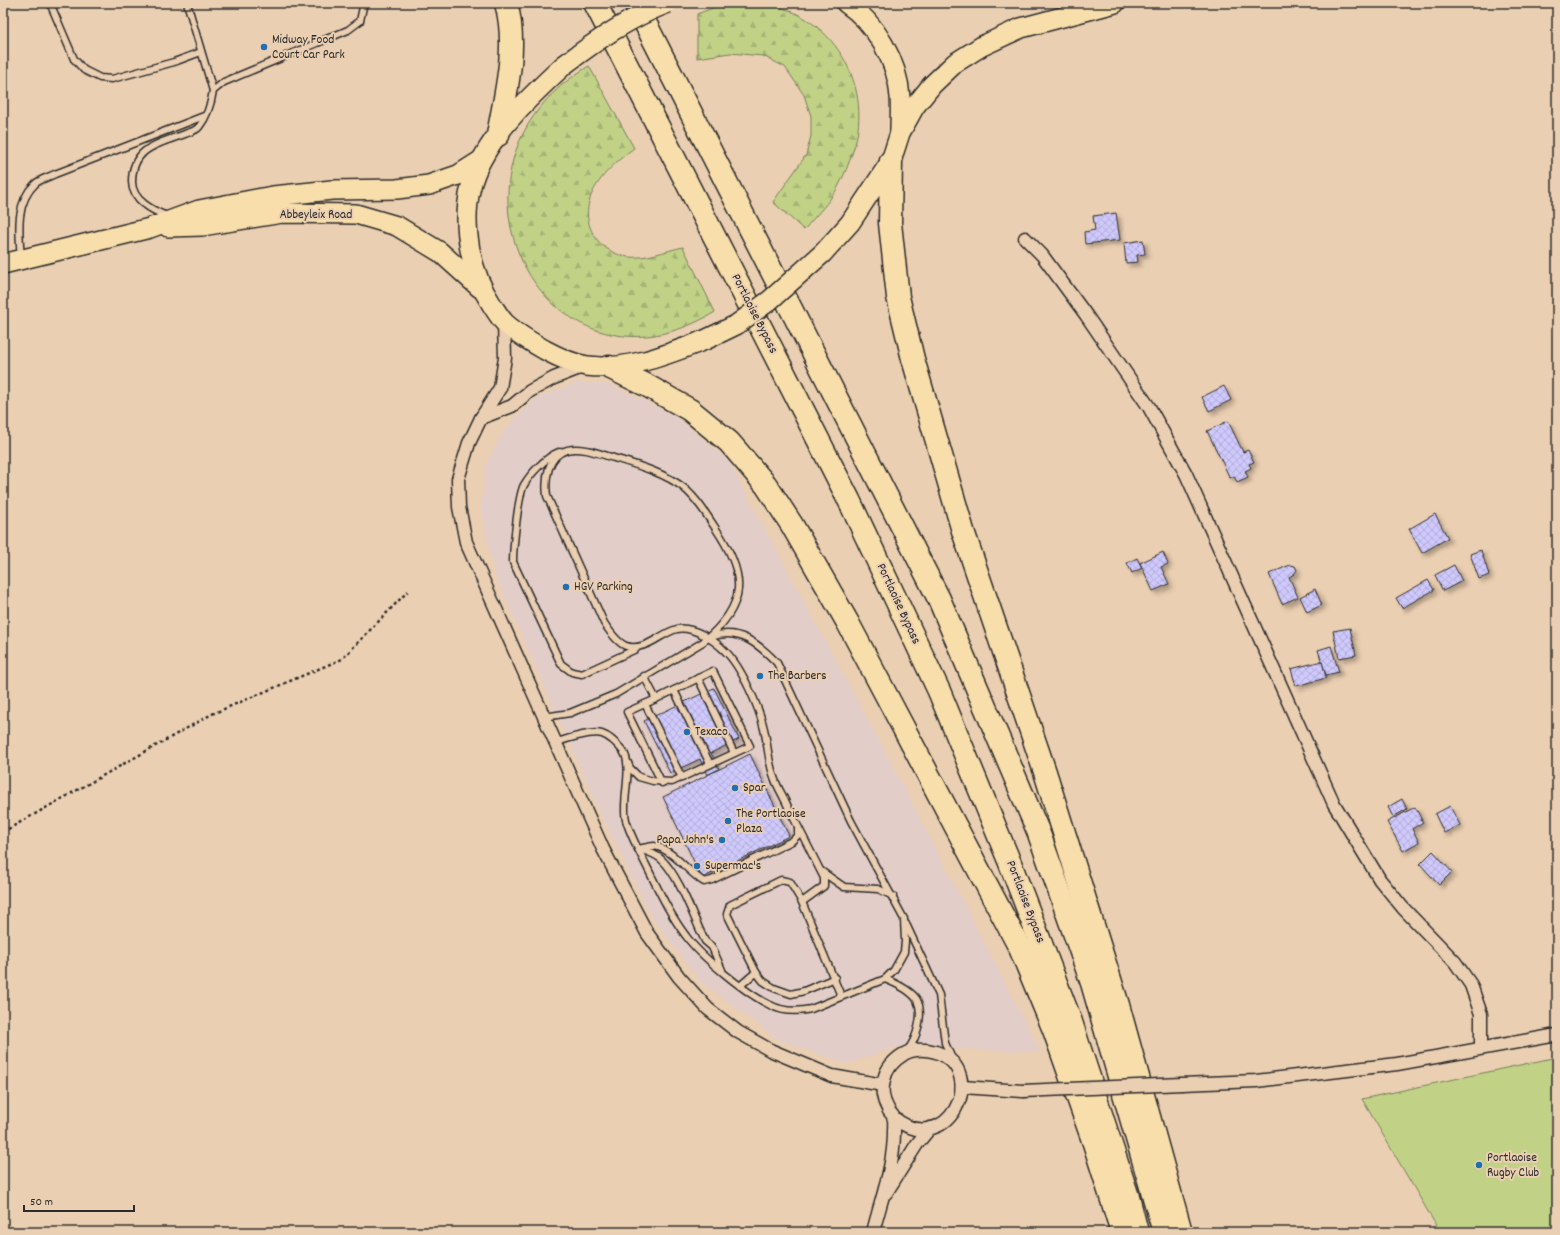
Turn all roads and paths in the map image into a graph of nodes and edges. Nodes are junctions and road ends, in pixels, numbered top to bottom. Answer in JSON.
{"nodes":[{"id":1,"x":50,"y":3,"type":"edge"},
{"id":2,"x":187,"y":3,"type":"edge"},
{"id":3,"x":361,"y":3,"type":"edge"},
{"id":4,"x":506,"y":3,"type":"edge"},
{"id":5,"x":595,"y":3,"type":"edge"},
{"id":6,"x":635,"y":3,"type":"edge"},
{"id":7,"x":668,"y":3,"type":"edge"},
{"id":8,"x":846,"y":3,"type":"edge"},
{"id":9,"x":1115,"y":3,"type":"edge"},
{"id":10,"x":201,"y":52,"type":"junction"},
{"id":11,"x":213,"y":91,"type":"junction"},
{"id":12,"x":204,"y":116,"type":"junction"},
{"id":13,"x":900,"y":132,"type":"junction"},
{"id":14,"x":498,"y":135,"type":"junction"},
{"id":15,"x":480,"y":161,"type":"junction"},
{"id":16,"x":891,"y":161,"type":"junction"},
{"id":17,"x":175,"y":219,"type":"junction"},
{"id":18,"x":150,"y":228,"type":"junction"},
{"id":19,"x":1025,"y":238,"type":"dead end"},
{"id":20,"x":12,"y":262,"type":"edge"},
{"id":21,"x":482,"y":290,"type":"junction"},
{"id":22,"x":504,"y":322,"type":"junction"},
{"id":23,"x":586,"y":366,"type":"junction"},
{"id":24,"x":609,"y":367,"type":"junction"},
{"id":25,"x":481,"y":418,"type":"junction"},
{"id":26,"x":566,"y":450,"type":"junction"},
{"id":27,"x":408,"y":591,"type":"dead end"},
{"id":28,"x":707,"y":638,"type":"junction"},
{"id":29,"x":640,"y":647,"type":"junction"},
{"id":30,"x":644,"y":676,"type":"junction"},
{"id":31,"x":698,"y":678,"type":"junction"},
{"id":32,"x":674,"y":690,"type":"junction"},
{"id":33,"x":656,"y":699,"type":"junction"},
{"id":34,"x":645,"y":704,"type":"junction"},
{"id":35,"x":544,"y":717,"type":"junction"},
{"id":36,"x":555,"y":743,"type":"junction"},
{"id":37,"x":624,"y":753,"type":"junction"},
{"id":38,"x":734,"y":753,"type":"junction"},
{"id":39,"x":710,"y":764,"type":"junction"},
{"id":40,"x":682,"y":778,"type":"junction"},
{"id":41,"x":662,"y":782,"type":"junction"},
{"id":42,"x":798,"y":826,"type":"junction"},
{"id":43,"x":3,"y":832,"type":"edge"},
{"id":44,"x":638,"y":849,"type":"junction"},
{"id":45,"x":820,"y":870,"type":"junction"},
{"id":46,"x":893,"y":896,"type":"junction"},
{"id":47,"x":802,"y":902,"type":"junction"},
{"id":48,"x":904,"y":918,"type":"junction"},
{"id":49,"x":722,"y":971,"type":"junction"},
{"id":50,"x":756,"y":972,"type":"junction"},
{"id":51,"x":835,"y":978,"type":"junction"},
{"id":52,"x":885,"y":979,"type":"junction"},
{"id":53,"x":741,"y":985,"type":"junction"},
{"id":54,"x":841,"y":996,"type":"junction"},
{"id":55,"x":1557,"y":1034,"type":"edge"},
{"id":56,"x":1482,"y":1048,"type":"junction"},
{"id":57,"x":905,"y":1054,"type":"junction"},
{"id":58,"x":957,"y":1070,"type":"junction"},
{"id":59,"x":883,"y":1085,"type":"junction"},
{"id":60,"x":962,"y":1087,"type":"junction"},
{"id":61,"x":894,"y":1117,"type":"junction"},
{"id":62,"x":930,"y":1128,"type":"junction"},
{"id":63,"x":884,"y":1197,"type":"junction"},
{"id":64,"x":873,"y":1232,"type":"edge"},
{"id":65,"x":1122,"y":1232,"type":"edge"},
{"id":66,"x":1137,"y":1232,"type":"edge"},
{"id":67,"x":1164,"y":1232,"type":"edge"},
{"id":68,"x":1181,"y":1232,"type":"edge"}],
"edges":[{"from":1,"to":10,"type":"lane"},
{"from":2,"to":10,"type":"lane"},
{"from":3,"to":11,"type":"lane"},
{"from":4,"to":14,"type":"highway"},
{"from":5,"to":66,"type":"highway","name":"Portlaoise Bypass"},
{"from":6,"to":67,"type":"highway"},
{"from":7,"to":14,"type":"main road","bridge":true},
{"from":8,"to":13,"type":"main road"},
{"from":9,"to":13,"type":"main road"},
{"from":10,"to":11,"type":"lane"},
{"from":11,"to":12,"type":"lane"},
{"from":12,"to":17,"type":"lane"},
{"from":12,"to":20,"type":"lane"},
{"from":13,"to":16,"type":"main road"},
{"from":14,"to":15,"type":"main road"},
{"from":15,"to":17,"type":"main road","name":"Abbeyleix Road"},
{"from":15,"to":21,"type":"main road"},
{"from":16,"to":24,"type":"main road","bridge":true},
{"from":16,"to":68,"type":"highway"},
{"from":17,"to":18,"type":"main road","name":"Abbeyleix Road"},
{"from":18,"to":20,"type":"main road","name":"Abbeyleix Road"},
{"from":18,"to":21,"type":"main road","name":"Abbeyleix Road"},
{"from":19,"to":56,"type":"street"},
{"from":21,"to":22,"type":"main road"},
{"from":22,"to":23,"type":"main road"},
{"from":22,"to":25,"type":"street"},
{"from":23,"to":24,"type":"main road"},
{"from":23,"to":25,"type":"street"},
{"from":24,"to":65,"type":"highway"},
{"from":25,"to":35,"type":"street"},
{"from":26,"to":28,"type":"lane"},
{"from":26,"to":29,"type":"lane"},
{"from":26,"to":29,"type":"lane"},
{"from":27,"to":43,"type":"path"},
{"from":28,"to":29,"type":"lane"},
{"from":28,"to":30,"type":"lane"},
{"from":28,"to":42,"type":"lane"},
{"from":28,"to":46,"type":"lane"},
{"from":30,"to":33,"type":"lane"},
{"from":30,"to":35,"type":"lane"},
{"from":31,"to":32,"type":"lane"},
{"from":31,"to":38,"type":"lane"},
{"from":31,"to":38,"type":"lane"},
{"from":32,"to":33,"type":"lane"},
{"from":32,"to":39,"type":"lane"},
{"from":33,"to":34,"type":"lane"},
{"from":34,"to":40,"type":"lane"},
{"from":34,"to":41,"type":"lane"},
{"from":35,"to":36,"type":"street"},
{"from":36,"to":37,"type":"lane"},
{"from":36,"to":59,"type":"street"},
{"from":37,"to":41,"type":"lane"},
{"from":37,"to":44,"type":"lane"},
{"from":38,"to":39,"type":"lane"},
{"from":39,"to":40,"type":"lane"},
{"from":40,"to":41,"type":"lane"},
{"from":42,"to":44,"type":"lane"},
{"from":42,"to":45,"type":"lane"},
{"from":44,"to":49,"type":"lane"},
{"from":44,"to":49,"type":"lane"},
{"from":45,"to":46,"type":"lane"},
{"from":45,"to":47,"type":"lane"},
{"from":46,"to":48,"type":"lane"},
{"from":47,"to":50,"type":"lane"},
{"from":47,"to":51,"type":"lane"},
{"from":48,"to":52,"type":"lane"},
{"from":48,"to":58,"type":"lane"},
{"from":49,"to":53,"type":"lane"},
{"from":50,"to":51,"type":"lane"},
{"from":50,"to":53,"type":"lane"},
{"from":51,"to":54,"type":"lane"},
{"from":52,"to":54,"type":"lane"},
{"from":52,"to":57,"type":"lane"},
{"from":53,"to":54,"type":"lane"},
{"from":55,"to":56,"type":"street"},
{"from":56,"to":60,"type":"street","bridge":true},
{"from":57,"to":58,"type":"street"},
{"from":57,"to":59,"type":"street"},
{"from":58,"to":60,"type":"street"},
{"from":59,"to":61,"type":"street"},
{"from":60,"to":62,"type":"street"},
{"from":61,"to":62,"type":"street"},
{"from":61,"to":63,"type":"street"},
{"from":62,"to":63,"type":"street"},
{"from":63,"to":64,"type":"street"}]}
